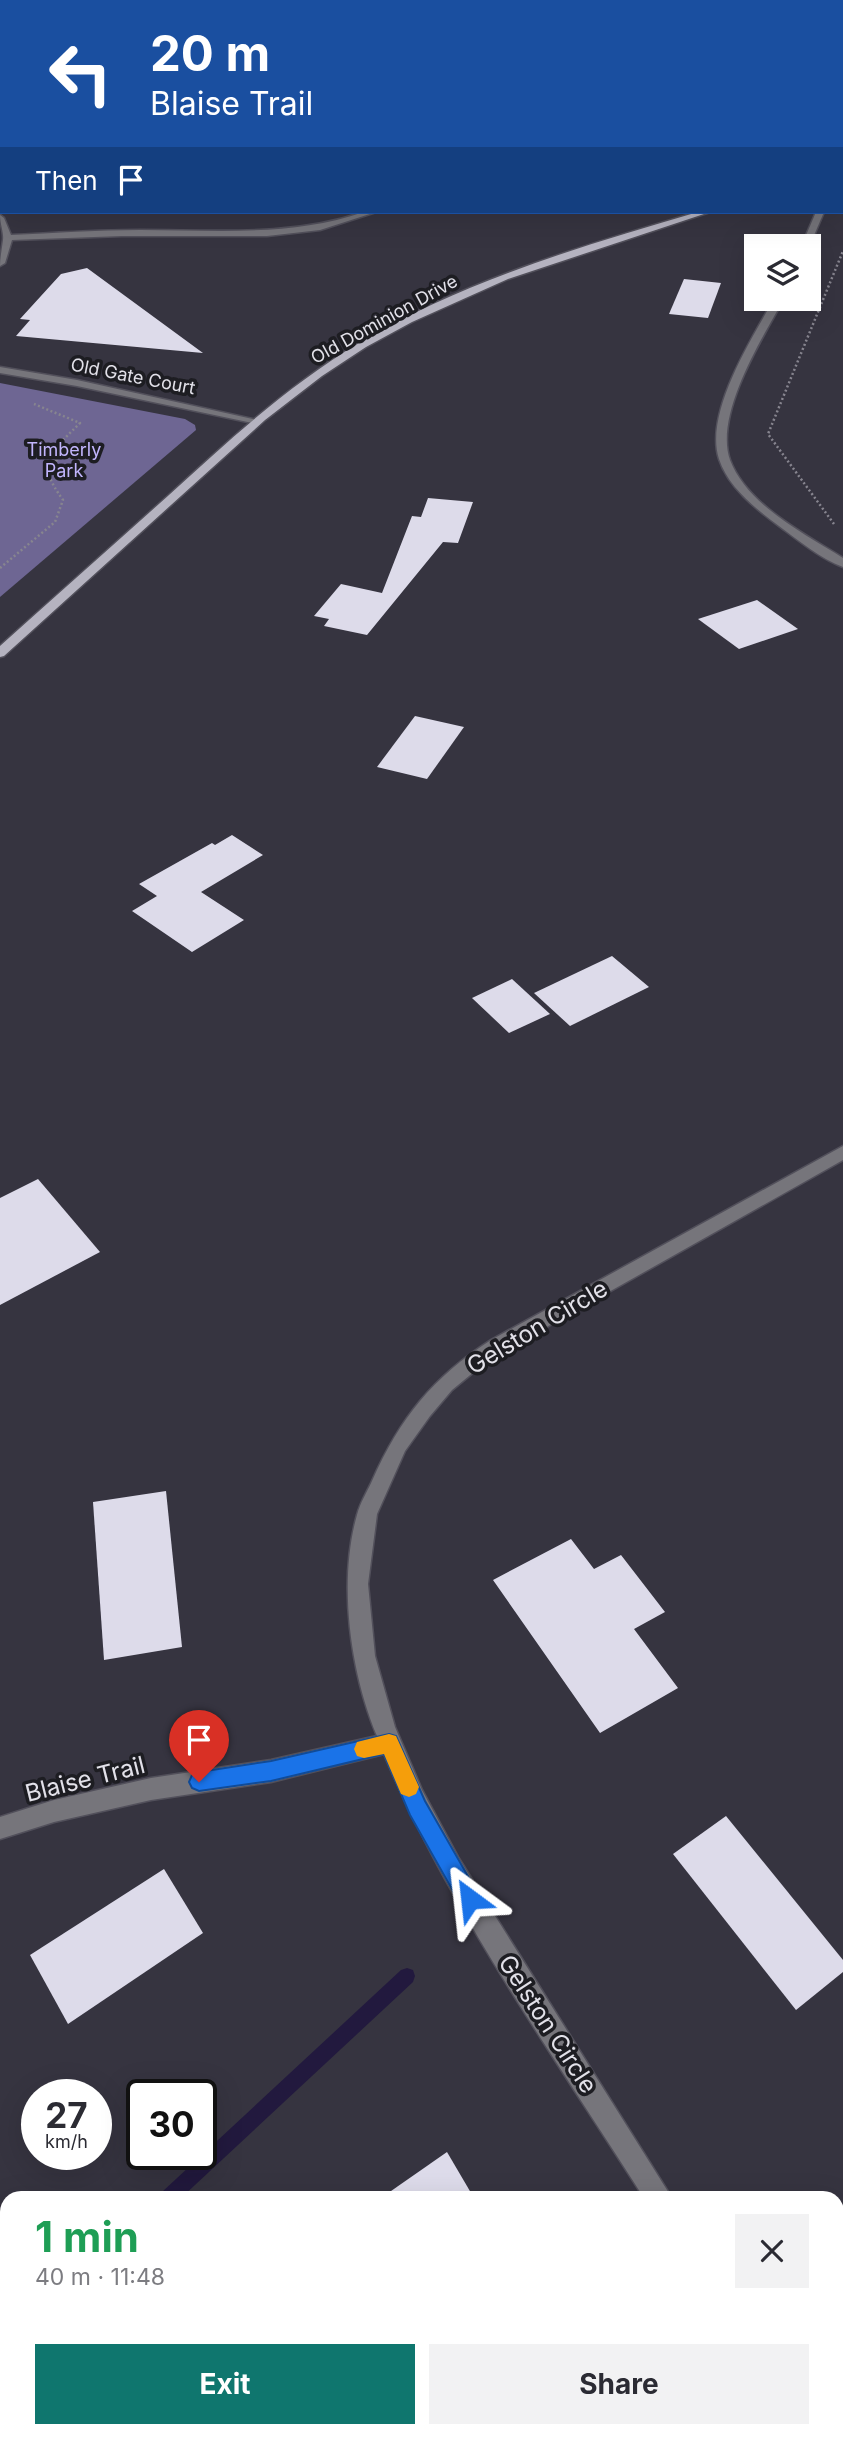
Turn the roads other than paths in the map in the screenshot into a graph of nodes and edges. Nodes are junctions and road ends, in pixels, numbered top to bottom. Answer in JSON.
{"nodes":[{"id":1,"x":367,"y":214,"type":"edge"},
{"id":2,"x":700,"y":214,"type":"edge"},
{"id":3,"x":819,"y":214,"type":"edge"},
{"id":4,"x":0,"y":218,"type":"edge"},
{"id":5,"x":811,"y":234,"type":"edge"},
{"id":6,"x":8,"y":238,"type":"junction"},
{"id":7,"x":0,"y":263,"type":"edge"},
{"id":8,"x":772,"y":311,"type":"edge"},
{"id":9,"x":0,"y":370,"type":"edge"},
{"id":10,"x":257,"y":421,"type":"junction"},
{"id":11,"x":843,"y":563,"type":"edge"},
{"id":12,"x":0,"y":653,"type":"edge"},
{"id":13,"x":843,"y":1152,"type":"edge"},
{"id":14,"x":389,"y":1743,"type":"junction"},
{"id":15,"x":0,"y":1828,"type":"edge"},
{"id":16,"x":655,"y":2191,"type":"edge"}],
"edges":[{"from":1,"to":6,"type":"street"},
{"from":2,"to":10,"type":"main road","name":"Old Dominion Drive"},
{"from":3,"to":5,"type":"street"},
{"from":4,"to":6,"type":"street"},
{"from":6,"to":7,"type":"street"},
{"from":8,"to":11,"type":"street"},
{"from":9,"to":10,"type":"street","name":"Old Gate Court"},
{"from":10,"to":12,"type":"main road","name":"Old Dominion Drive"},
{"from":13,"to":14,"type":"street","name":"Gelston Circle"},
{"from":14,"to":15,"type":"street","name":"Blaise Trail"},
{"from":14,"to":16,"type":"street","name":"Gelston Circle"}]}
